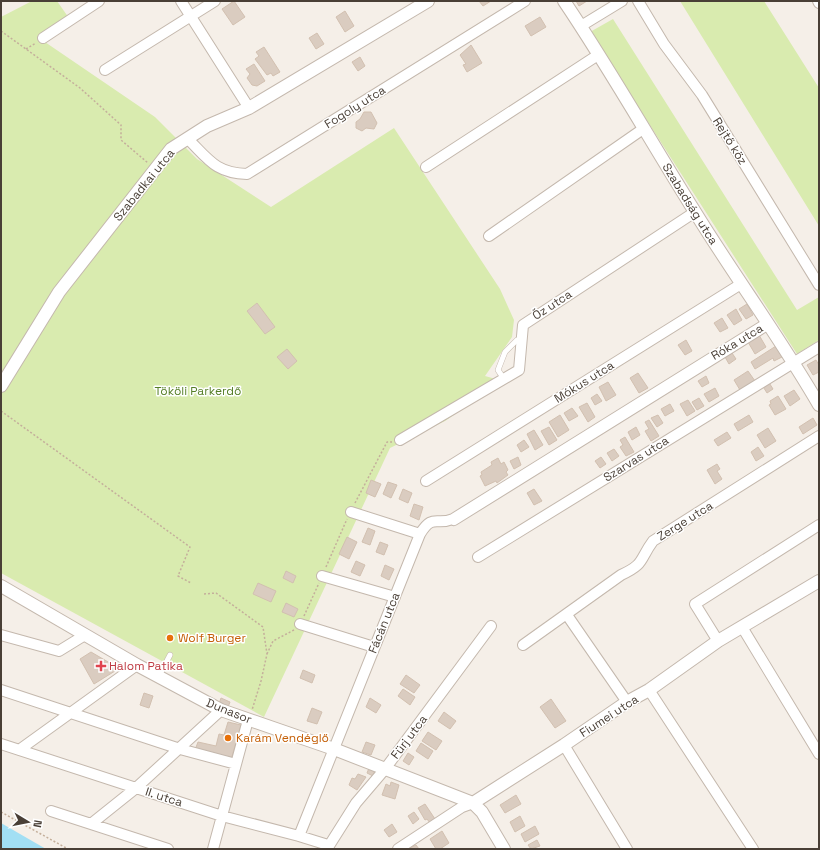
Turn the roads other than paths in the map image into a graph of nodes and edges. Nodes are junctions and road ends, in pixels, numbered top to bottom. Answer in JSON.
{"nodes":[{"id":1,"x":99,"y":1,"type":"edge"},
{"id":2,"x":181,"y":1,"type":"edge"},
{"id":3,"x":215,"y":1,"type":"edge"},
{"id":4,"x":428,"y":1,"type":"edge"},
{"id":5,"x":525,"y":1,"type":"edge"},
{"id":6,"x":564,"y":1,"type":"edge"},
{"id":7,"x":622,"y":1,"type":"edge"},
{"id":8,"x":638,"y":1,"type":"edge"},
{"id":9,"x":190,"y":16,"type":"junction"},
{"id":10,"x":581,"y":26,"type":"junction"},
{"id":11,"x":43,"y":38,"type":"road end"},
{"id":12,"x":598,"y":56,"type":"junction"},
{"id":13,"x":105,"y":70,"type":"dead end"},
{"id":14,"x":249,"y":108,"type":"junction"},
{"id":15,"x":644,"y":129,"type":"junction"},
{"id":16,"x":188,"y":139,"type":"junction"},
{"id":17,"x":426,"y":167,"type":"dead end"},
{"id":18,"x":695,"y":212,"type":"junction"},
{"id":19,"x":489,"y":236,"type":"dead end"},
{"id":20,"x":741,"y":284,"type":"junction"},
{"id":21,"x":819,"y":284,"type":"edge"},
{"id":22,"x":766,"y":324,"type":"junction"},
{"id":23,"x":521,"y":341,"type":"junction"},
{"id":24,"x":819,"y":347,"type":"edge"},
{"id":25,"x":793,"y":361,"type":"junction"},
{"id":26,"x":504,"y":379,"type":"junction"},
{"id":27,"x":1,"y":386,"type":"edge"},
{"id":28,"x":819,"y":405,"type":"edge"},
{"id":29,"x":819,"y":436,"type":"edge"},
{"id":30,"x":400,"y":440,"type":"road end"},
{"id":31,"x":426,"y":481,"type":"dead end"},
{"id":32,"x":351,"y":512,"type":"road end"},
{"id":33,"x":453,"y":518,"type":"joint"},
{"id":34,"x":819,"y":525,"type":"edge"},
{"id":35,"x":420,"y":534,"type":"junction"},
{"id":36,"x":478,"y":557,"type":"dead end"},
{"id":37,"x":322,"y":576,"type":"road end"},
{"id":38,"x":819,"y":581,"type":"edge"},
{"id":39,"x":1,"y":586,"type":"edge"},
{"id":40,"x":395,"y":597,"type":"junction"},
{"id":41,"x":567,"y":615,"type":"junction"},
{"id":42,"x":300,"y":624,"type":"road end"},
{"id":43,"x":491,"y":626,"type":"dead end"},
{"id":44,"x":742,"y":627,"type":"junction"},
{"id":45,"x":1,"y":635,"type":"edge"},
{"id":46,"x":85,"y":635,"type":"junction"},
{"id":47,"x":718,"y":641,"type":"junction"},
{"id":48,"x":523,"y":645,"type":"dead end"},
{"id":49,"x":374,"y":647,"type":"junction"},
{"id":50,"x":170,"y":655,"type":"dead end"},
{"id":51,"x":137,"y":665,"type":"junction"},
{"id":52,"x":158,"y":676,"type":"junction"},
{"id":53,"x":1,"y":690,"type":"edge"},
{"id":54,"x":649,"y":690,"type":"junction"},
{"id":55,"x":627,"y":702,"type":"junction"},
{"id":56,"x":221,"y":710,"type":"junction"},
{"id":57,"x":70,"y":712,"type":"junction"},
{"id":58,"x":248,"y":720,"type":"junction"},
{"id":59,"x":1,"y":744,"type":"edge"},
{"id":60,"x":564,"y":745,"type":"junction"},
{"id":61,"x":180,"y":749,"type":"junction"},
{"id":62,"x":334,"y":749,"type":"junction"},
{"id":63,"x":19,"y":750,"type":"junction"},
{"id":64,"x":819,"y":754,"type":"edge"},
{"id":65,"x":236,"y":764,"type":"junction"},
{"id":66,"x":385,"y":769,"type":"junction"},
{"id":67,"x":136,"y":788,"type":"junction"},
{"id":68,"x":473,"y":803,"type":"junction"},
{"id":69,"x":51,"y":811,"type":"dead end"},
{"id":70,"x":222,"y":816,"type":"junction"},
{"id":71,"x":91,"y":824,"type":"junction"},
{"id":72,"x":299,"y":836,"type":"junction"},
{"id":73,"x":328,"y":847,"type":"edge"},
{"id":74,"x":168,"y":849,"type":"edge"},
{"id":75,"x":213,"y":849,"type":"edge"},
{"id":76,"x":398,"y":849,"type":"edge"},
{"id":77,"x":504,"y":849,"type":"edge"},
{"id":78,"x":627,"y":849,"type":"edge"},
{"id":79,"x":753,"y":849,"type":"edge"}],
"edges":[{"from":1,"to":11,"type":"street"},
{"from":2,"to":9,"type":"street"},
{"from":3,"to":9,"type":"street"},
{"from":4,"to":14,"type":"street","name":"Szabadkai utca"},
{"from":5,"to":16,"type":"street","name":"Fogoly utca"},
{"from":6,"to":10,"type":"street","name":"Szabadság utca"},
{"from":7,"to":10,"type":"street"},
{"from":8,"to":21,"type":"street","name":"Rejtő köz"},
{"from":9,"to":13,"type":"street"},
{"from":9,"to":14,"type":"street"},
{"from":10,"to":12,"type":"street","name":"Szabadság utca"},
{"from":12,"to":15,"type":"street","name":"Szabadság utca"},
{"from":12,"to":17,"type":"street"},
{"from":14,"to":16,"type":"street","name":"Szabadkai utca"},
{"from":15,"to":18,"type":"street","name":"Szabadság utca"},
{"from":15,"to":19,"type":"street"},
{"from":16,"to":27,"type":"street","name":"Szabadkai utca"},
{"from":18,"to":20,"type":"street","name":"Szabadság utca"},
{"from":18,"to":23,"type":"street","name":"Őz utca"},
{"from":20,"to":22,"type":"street","name":"Szabadság utca"},
{"from":20,"to":31,"type":"street","name":"Mókus utca"},
{"from":22,"to":25,"type":"street","name":"Szabadság utca"},
{"from":22,"to":33,"type":"street","name":"Róka utca"},
{"from":23,"to":26,"type":"street","name":"Őz utca"},
{"from":23,"to":26,"type":"lane"},
{"from":24,"to":25,"type":"street"},
{"from":25,"to":28,"type":"street","name":"Szabadság utca"},
{"from":25,"to":36,"type":"street","name":"Szarvas utca"},
{"from":26,"to":30,"type":"street","name":"Őz utca"},
{"from":29,"to":41,"type":"street","name":"Zerge utca"},
{"from":32,"to":35,"type":"street"},
{"from":33,"to":35,"type":"street","name":"Fácán utca"},
{"from":34,"to":47,"type":"street"},
{"from":35,"to":40,"type":"street","name":"Fácán utca"},
{"from":37,"to":40,"type":"street"},
{"from":38,"to":44,"type":"street","name":"Fiumei utca"},
{"from":39,"to":46,"type":"street","name":"Dunasor"},
{"from":40,"to":49,"type":"street","name":"Fácán utca"},
{"from":41,"to":48,"type":"street","name":"Zerge utca"},
{"from":41,"to":55,"type":"street"},
{"from":42,"to":49,"type":"street"},
{"from":43,"to":66,"type":"street","name":"Fürj utca"},
{"from":44,"to":47,"type":"street","name":"Fiumei utca"},
{"from":44,"to":64,"type":"street"},
{"from":45,"to":46,"type":"street"},
{"from":46,"to":51,"type":"street","name":"Dunasor"},
{"from":47,"to":54,"type":"street","name":"Fiumei utca"},
{"from":49,"to":62,"type":"street","name":"Fácán utca"},
{"from":50,"to":52,"type":"lane"},
{"from":51,"to":52,"type":"street","name":"Dunasor"},
{"from":51,"to":57,"type":"street"},
{"from":52,"to":56,"type":"street","name":"Dunasor"},
{"from":53,"to":57,"type":"street"},
{"from":54,"to":55,"type":"street","name":"Fiumei utca"},
{"from":54,"to":79,"type":"street"},
{"from":55,"to":60,"type":"street","name":"Fiumei utca"},
{"from":56,"to":58,"type":"street","name":"Dunasor"},
{"from":56,"to":61,"type":"street"},
{"from":57,"to":61,"type":"street"},
{"from":57,"to":63,"type":"street"},
{"from":58,"to":62,"type":"street","name":"Dunasor"},
{"from":58,"to":65,"type":"street"},
{"from":59,"to":63,"type":"street","name":"II. utca"},
{"from":60,"to":68,"type":"street","name":"Fiumei utca"},
{"from":60,"to":78,"type":"street"},
{"from":61,"to":65,"type":"street"},
{"from":61,"to":67,"type":"street"},
{"from":62,"to":66,"type":"street","name":"Dunasor"},
{"from":62,"to":72,"type":"street","name":"Fácán utca"},
{"from":63,"to":67,"type":"street","name":"II. utca"},
{"from":65,"to":70,"type":"street"},
{"from":66,"to":68,"type":"street","name":"Dunasor"},
{"from":66,"to":73,"type":"street","name":"Fürj utca"},
{"from":67,"to":70,"type":"street","name":"II. utca"},
{"from":67,"to":71,"type":"street"},
{"from":68,"to":76,"type":"street","name":"Fiumei utca"},
{"from":68,"to":77,"type":"street"},
{"from":69,"to":71,"type":"street"},
{"from":70,"to":72,"type":"street","name":"II. utca"},
{"from":70,"to":75,"type":"street"},
{"from":71,"to":74,"type":"street"},
{"from":72,"to":73,"type":"street","name":"II. utca"}]}
